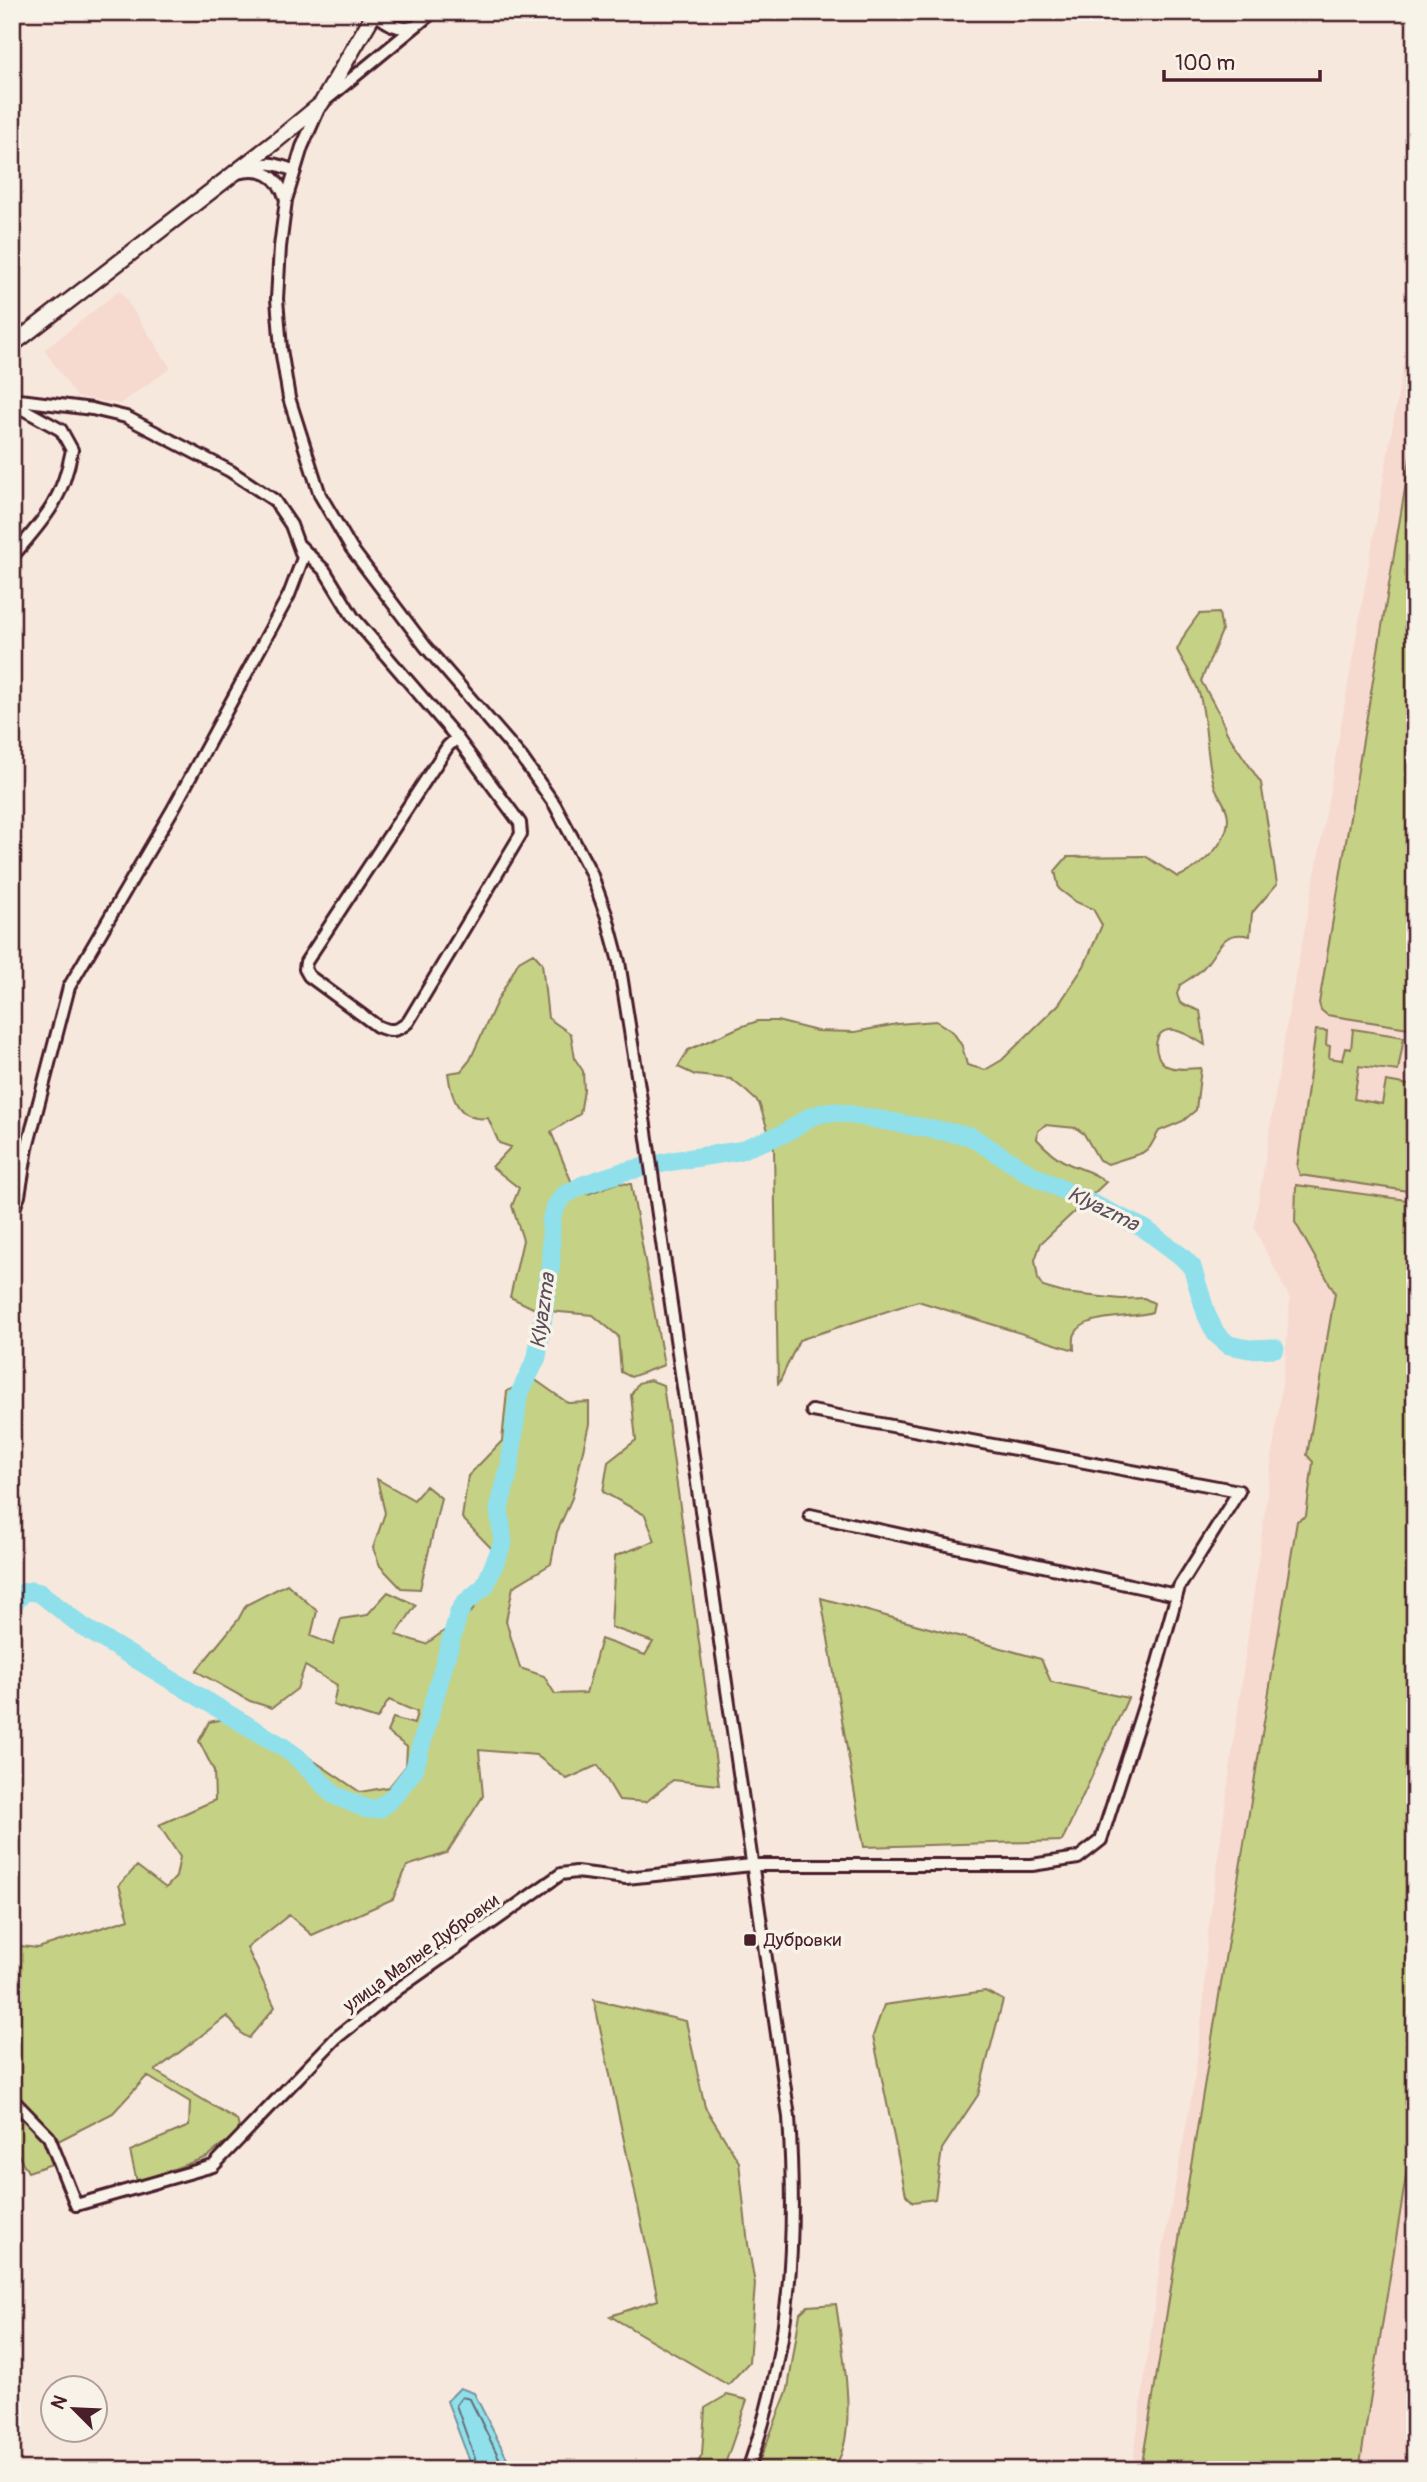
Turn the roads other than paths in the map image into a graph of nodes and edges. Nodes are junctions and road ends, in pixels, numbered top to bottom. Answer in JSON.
{"nodes":[{"id":1,"x":433,"y":12,"type":"edge"},
{"id":2,"x":375,"y":13,"type":"edge"},
{"id":3,"x":417,"y":25,"type":"junction"},
{"id":4,"x":321,"y":104,"type":"junction"},
{"id":5,"x":276,"y":141,"type":"junction"},
{"id":6,"x":302,"y":147,"type":"junction"},
{"id":7,"x":251,"y":169,"type":"junction"},
{"id":8,"x":295,"y":171,"type":"junction"},
{"id":9,"x":230,"y":175,"type":"junction"},
{"id":10,"x":286,"y":200,"type":"junction"},
{"id":11,"x":12,"y":345,"type":"edge"},
{"id":12,"x":12,"y":401,"type":"edge"},
{"id":13,"x":298,"y":544,"type":"junction"},
{"id":14,"x":12,"y":557,"type":"edge"},
{"id":15,"x":457,"y":738,"type":"junction"},
{"id":16,"x":12,"y":1213,"type":"edge"},
{"id":17,"x":812,"y":1410,"type":"dead end"},
{"id":18,"x":810,"y":1515,"type":"dead end"},
{"id":19,"x":1177,"y":1594,"type":"junction"},
{"id":20,"x":752,"y":1865,"type":"junction"},
{"id":21,"x":12,"y":2099,"type":"edge"},
{"id":22,"x":748,"y":2470,"type":"edge"}],
"edges":[{"from":1,"to":3,"type":"street"},
{"from":2,"to":3,"type":"street"},
{"from":2,"to":4,"type":"street"},
{"from":3,"to":4,"type":"street"},
{"from":4,"to":5,"type":"street"},
{"from":4,"to":6,"type":"street"},
{"from":5,"to":6,"type":"street"},
{"from":5,"to":9,"type":"street"},
{"from":6,"to":8,"type":"street"},
{"from":7,"to":8,"type":"street"},
{"from":7,"to":9,"type":"street"},
{"from":7,"to":10,"type":"street"},
{"from":8,"to":10,"type":"street"},
{"from":9,"to":11,"type":"street"},
{"from":10,"to":20,"type":"street"},
{"from":12,"to":13,"type":"street"},
{"from":12,"to":14,"type":"street"},
{"from":13,"to":15,"type":"street"},
{"from":13,"to":16,"type":"street"},
{"from":15,"to":15,"type":"street"},
{"from":17,"to":19,"type":"street","name":"улица Малые Дубровки"},
{"from":18,"to":19,"type":"street"},
{"from":19,"to":20,"type":"street","name":"улица Малые Дубровки"},
{"from":20,"to":21,"type":"street","name":"улица Малые Дубровки"},
{"from":20,"to":22,"type":"street"}]}
